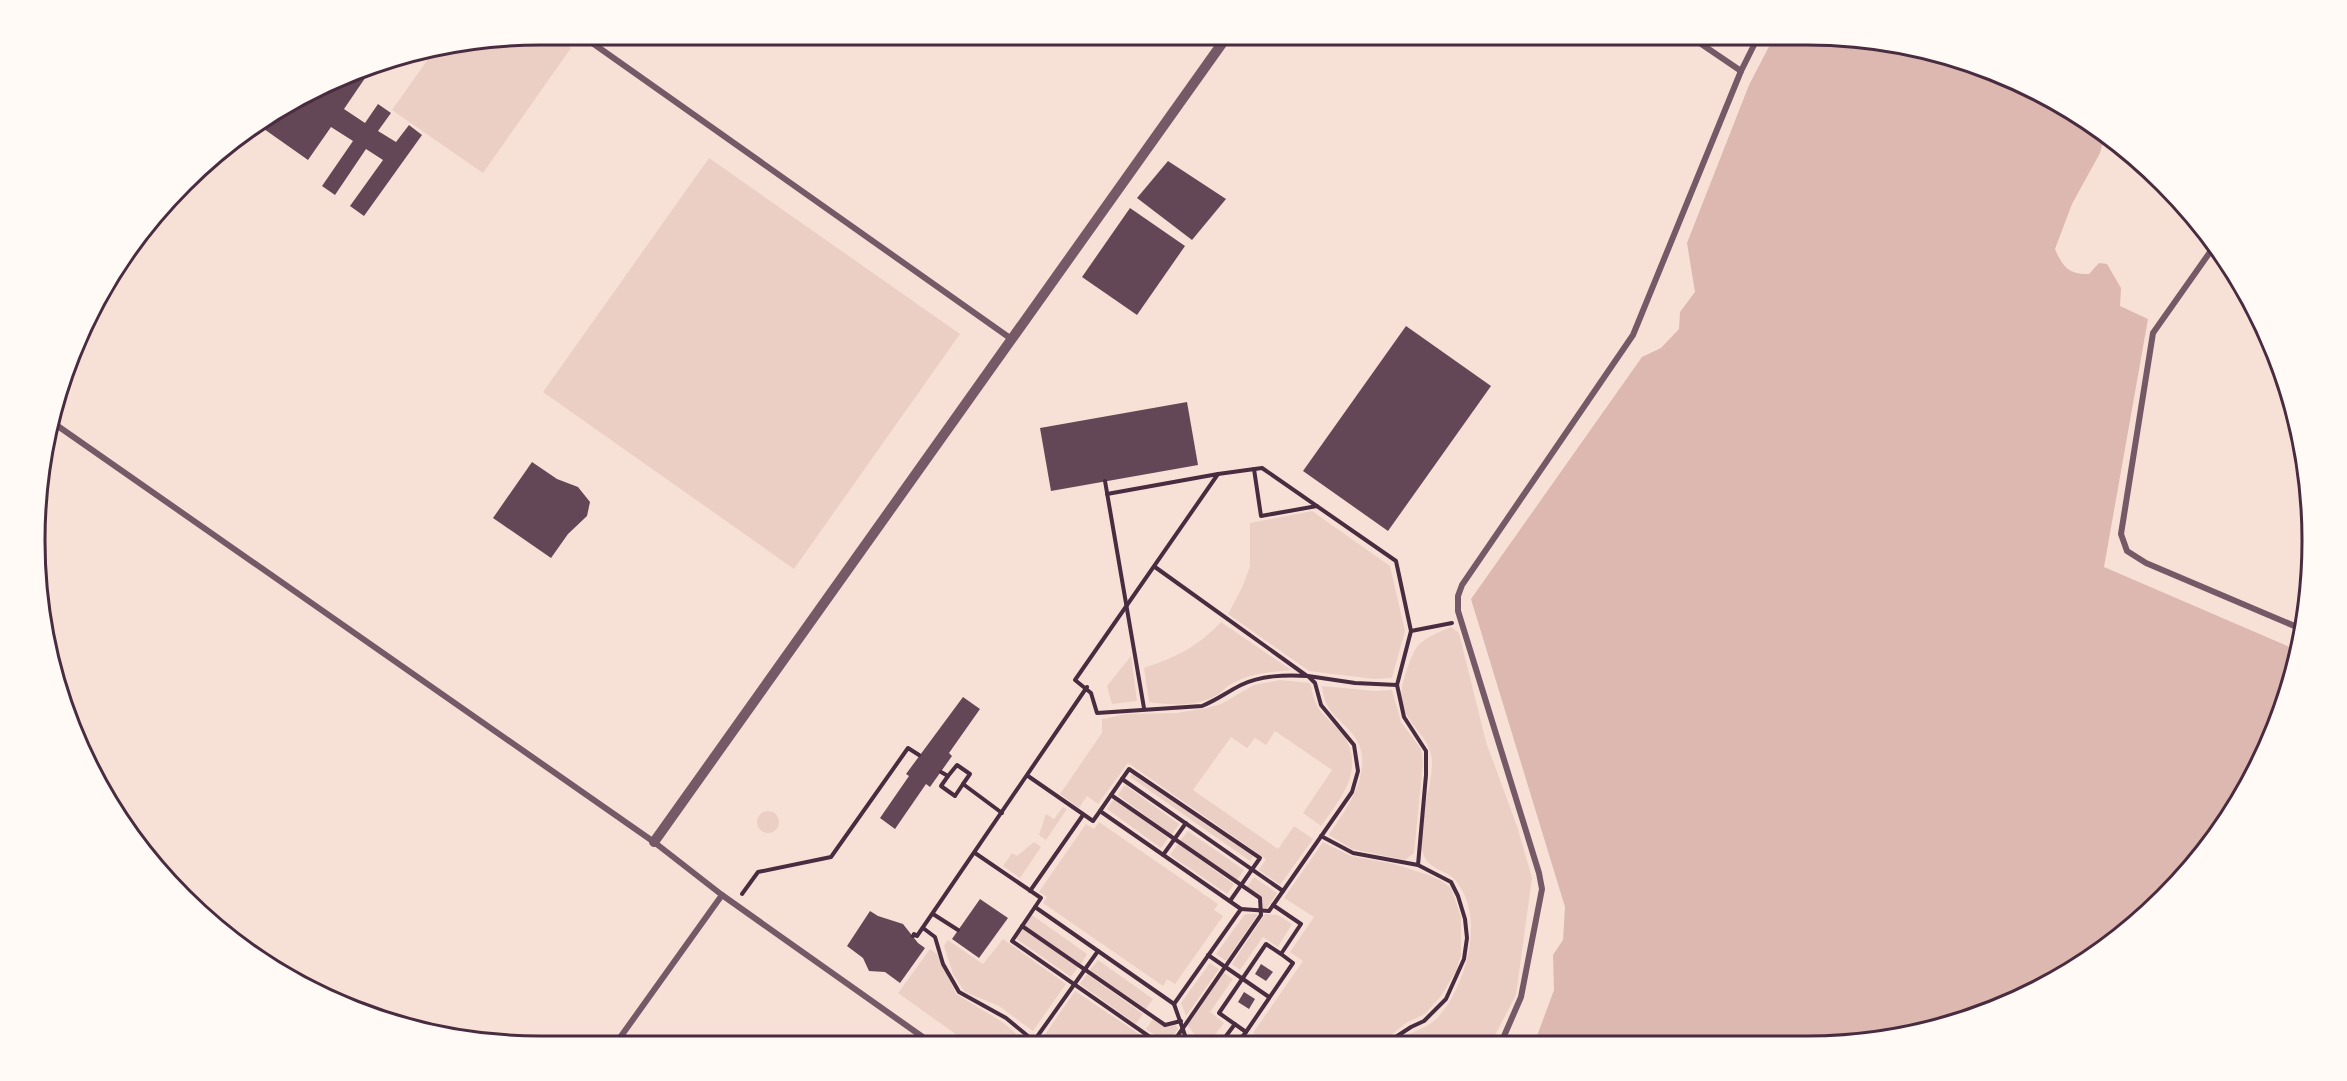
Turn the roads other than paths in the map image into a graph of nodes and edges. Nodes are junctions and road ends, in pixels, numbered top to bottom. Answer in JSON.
{"nodes":[{"id":1,"x":596,"y":45,"type":"edge"},
{"id":2,"x":1220,"y":45,"type":"edge"},
{"id":3,"x":1704,"y":45,"type":"edge"},
{"id":4,"x":1754,"y":45,"type":"edge"},
{"id":5,"x":1741,"y":71,"type":"junction"},
{"id":6,"x":2210,"y":253,"type":"edge"},
{"id":7,"x":1010,"y":338,"type":"junction"},
{"id":8,"x":59,"y":427,"type":"edge"},
{"id":9,"x":2294,"y":626,"type":"edge"},
{"id":10,"x":654,"y":842,"type":"junction"},
{"id":11,"x":722,"y":895,"type":"junction"},
{"id":12,"x":621,"y":1036,"type":"edge"},
{"id":13,"x":921,"y":1036,"type":"edge"},
{"id":14,"x":1504,"y":1036,"type":"edge"}],
"edges":[{"from":1,"to":7,"type":"street"},
{"from":2,"to":7,"type":"street"},
{"from":3,"to":5,"type":"street"},
{"from":4,"to":5,"type":"street"},
{"from":5,"to":14,"type":"street"},
{"from":6,"to":9,"type":"street"},
{"from":7,"to":10,"type":"street"},
{"from":8,"to":10,"type":"street"},
{"from":10,"to":11,"type":"street"},
{"from":11,"to":12,"type":"street"},
{"from":11,"to":13,"type":"street"}]}
